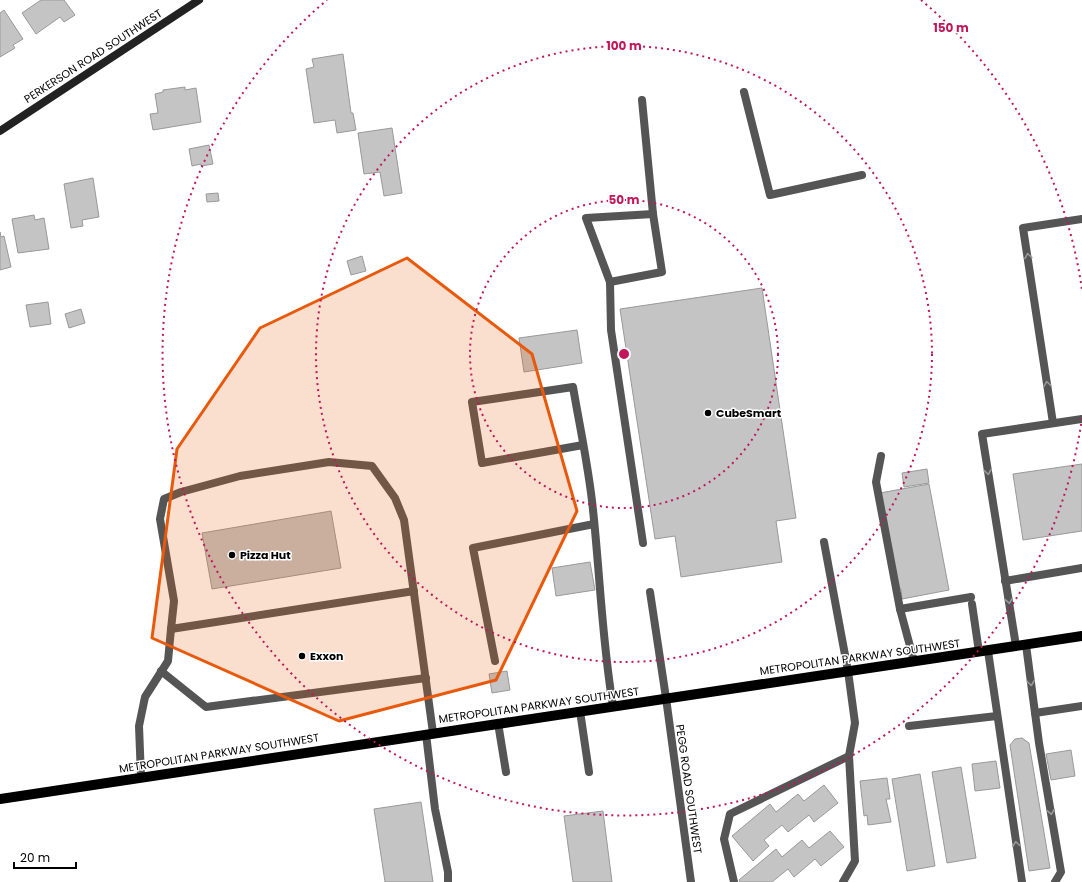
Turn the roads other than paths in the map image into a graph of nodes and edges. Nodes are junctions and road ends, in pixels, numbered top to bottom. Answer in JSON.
{"nodes":[{"id":1,"x":199,"y":0,"type":"edge"},
{"id":2,"x":744,"y":92,"type":"dead end"},
{"id":3,"x":642,"y":100,"type":"dead end"},
{"id":4,"x":0,"y":131,"type":"edge"},
{"id":5,"x":862,"y":175,"type":"dead end"},
{"id":6,"x":653,"y":214,"type":"junction"},
{"id":7,"x":1082,"y":219,"type":"edge"},
{"id":8,"x":610,"y":282,"type":"junction"},
{"id":9,"x":1082,"y":419,"type":"edge"},
{"id":10,"x":1053,"y":423,"type":"junction"},
{"id":11,"x":583,"y":445,"type":"junction"},
{"id":12,"x":881,"y":456,"type":"dead end"},
{"id":13,"x":594,"y":524,"type":"junction"},
{"id":14,"x":824,"y":542,"type":"dead end"},
{"id":15,"x":643,"y":543,"type":"dead end"},
{"id":16,"x":1082,"y":568,"type":"edge"},
{"id":17,"x":1006,"y":581,"type":"junction"},
{"id":18,"x":414,"y":591,"type":"junction"},
{"id":19,"x":650,"y":592,"type":"dead end"},
{"id":20,"x":900,"y":609,"type":"junction"},
{"id":21,"x":171,"y":629,"type":"junction"},
{"id":22,"x":1082,"y":636,"type":"edge"},
{"id":23,"x":1021,"y":646,"type":"junction"},
{"id":24,"x":984,"y":651,"type":"junction"},
{"id":25,"x":914,"y":661,"type":"junction"},
{"id":26,"x":495,"y":662,"type":"dead end"},
{"id":27,"x":848,"y":671,"type":"junction"},
{"id":28,"x":161,"y":672,"type":"junction"},
{"id":29,"x":426,"y":678,"type":"junction"},
{"id":30,"x":666,"y":698,"type":"junction"},
{"id":31,"x":612,"y":706,"type":"junction"},
{"id":32,"x":1082,"y":706,"type":"edge"},
{"id":33,"x":580,"y":711,"type":"junction"},
{"id":34,"x":1035,"y":713,"type":"junction"},
{"id":35,"x":998,"y":716,"type":"junction"},
{"id":36,"x":498,"y":723,"type":"junction"},
{"id":37,"x":909,"y":726,"type":"dead end"},
{"id":38,"x":430,"y":733,"type":"junction"},
{"id":39,"x":849,"y":756,"type":"junction"},
{"id":40,"x":506,"y":772,"type":"dead end"},
{"id":41,"x":589,"y":772,"type":"dead end"},
{"id":42,"x":141,"y":777,"type":"junction"},
{"id":43,"x":0,"y":799,"type":"edge"},
{"id":44,"x":448,"y":882,"type":"edge"},
{"id":45,"x":691,"y":882,"type":"edge"},
{"id":46,"x":734,"y":882,"type":"edge"},
{"id":47,"x":843,"y":882,"type":"edge"},
{"id":48,"x":1022,"y":882,"type":"edge"},
{"id":49,"x":1055,"y":882,"type":"edge"}],
"edges":[{"from":1,"to":4,"type":"street","name":"PERKERSON ROAD SOUTHWEST"},
{"from":2,"to":5,"type":"street"},
{"from":3,"to":6,"type":"street"},
{"from":6,"to":8,"type":"street"},
{"from":6,"to":8,"type":"street"},
{"from":10,"to":7,"type":"street","one_way":true},
{"from":8,"to":15,"type":"street"},
{"from":9,"to":10,"type":"street"},
{"from":10,"to":17,"type":"street","one_way":true},
{"from":11,"to":11,"type":"street"},
{"from":11,"to":13,"type":"street"},
{"from":12,"to":20,"type":"street"},
{"from":13,"to":26,"type":"street"},
{"from":13,"to":31,"type":"street"},
{"from":14,"to":27,"type":"street"},
{"from":16,"to":17,"type":"street"},
{"from":17,"to":23,"type":"street","one_way":true},
{"from":18,"to":21,"type":"street"},
{"from":18,"to":21,"type":"street"},
{"from":18,"to":29,"type":"street"},
{"from":19,"to":30,"type":"street","name":"PEGG ROAD SOUTHWEST"},
{"from":20,"to":24,"type":"street"},
{"from":20,"to":25,"type":"street"},
{"from":21,"to":28,"type":"street"},
{"from":22,"to":23,"type":"main road","name":"METROPOLITAN PARKWAY SOUTHWEST"},
{"from":23,"to":24,"type":"main road","name":"METROPOLITAN PARKWAY SOUTHWEST"},
{"from":23,"to":34,"type":"street","one_way":true},
{"from":24,"to":25,"type":"main road","name":"METROPOLITAN PARKWAY SOUTHWEST"},
{"from":24,"to":35,"type":"street"},
{"from":25,"to":27,"type":"main road","name":"METROPOLITAN PARKWAY SOUTHWEST"},
{"from":27,"to":30,"type":"main road","name":"METROPOLITAN PARKWAY SOUTHWEST"},
{"from":27,"to":39,"type":"street"},
{"from":28,"to":29,"type":"street"},
{"from":28,"to":42,"type":"street"},
{"from":29,"to":38,"type":"street"},
{"from":30,"to":31,"type":"main road","name":"METROPOLITAN PARKWAY SOUTHWEST"},
{"from":30,"to":45,"type":"street","name":"PEGG ROAD SOUTHWEST"},
{"from":31,"to":33,"type":"main road","name":"METROPOLITAN PARKWAY SOUTHWEST"},
{"from":32,"to":34,"type":"street"},
{"from":33,"to":36,"type":"main road","name":"METROPOLITAN PARKWAY SOUTHWEST"},
{"from":33,"to":41,"type":"street"},
{"from":34,"to":49,"type":"street","one_way":true},
{"from":35,"to":37,"type":"street"},
{"from":48,"to":35,"type":"street","one_way":true},
{"from":36,"to":38,"type":"main road","name":"METROPOLITAN PARKWAY SOUTHWEST"},
{"from":36,"to":40,"type":"street"},
{"from":38,"to":42,"type":"main road","name":"METROPOLITAN PARKWAY SOUTHWEST"},
{"from":38,"to":44,"type":"street"},
{"from":39,"to":46,"type":"street"},
{"from":39,"to":47,"type":"street"},
{"from":42,"to":43,"type":"main road","name":"METROPOLITAN PARKWAY SOUTHWEST"}]}
